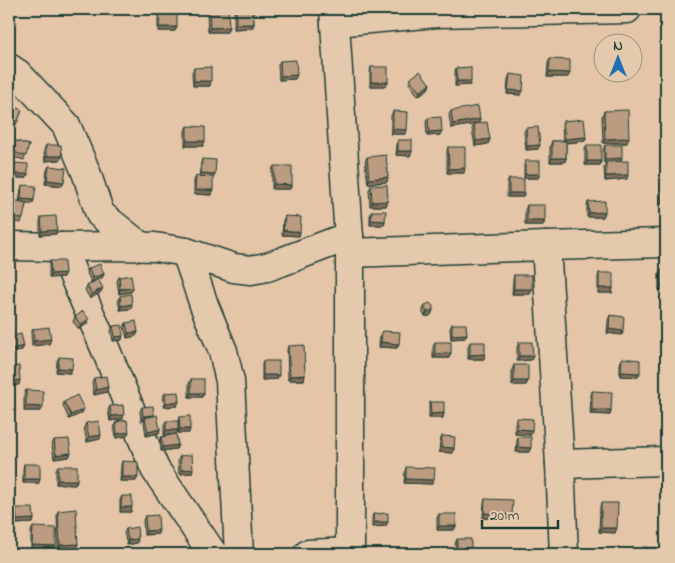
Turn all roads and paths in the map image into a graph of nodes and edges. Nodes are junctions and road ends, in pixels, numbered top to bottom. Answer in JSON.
{"nodes":[{"id":1,"x":627,"y":9,"type":"edge"},
{"id":2,"x":334,"y":16,"type":"edge"},
{"id":3,"x":9,"y":68,"type":"edge"},
{"id":4,"x":666,"y":243,"type":"edge"},
{"id":5,"x":350,"y":245,"type":"junction"},
{"id":6,"x":9,"y":246,"type":"edge"},
{"id":7,"x":140,"y":246,"type":"junction"},
{"id":8,"x":546,"y":246,"type":"junction"},
{"id":9,"x":62,"y":247,"type":"junction"},
{"id":10,"x":186,"y":252,"type":"junction"},
{"id":11,"x":666,"y":461,"type":"edge"},
{"id":12,"x":560,"y":464,"type":"junction"},
{"id":13,"x":350,"y":553,"type":"edge"},
{"id":14,"x":213,"y":554,"type":"edge"},
{"id":15,"x":239,"y":554,"type":"edge"},
{"id":16,"x":308,"y":554,"type":"edge"},
{"id":17,"x":564,"y":554,"type":"edge"}],
"edges":[{"from":1,"to":2,"type":"street"},
{"from":2,"to":5,"type":"street"},
{"from":3,"to":7,"type":"street"},
{"from":4,"to":8,"type":"street"},
{"from":5,"to":8,"type":"street"},
{"from":5,"to":10,"type":"street"},
{"from":5,"to":13,"type":"street"},
{"from":6,"to":9,"type":"street"},
{"from":7,"to":9,"type":"street"},
{"from":7,"to":10,"type":"street"},
{"from":8,"to":12,"type":"street"},
{"from":9,"to":14,"type":"street"},
{"from":10,"to":15,"type":"street"},
{"from":11,"to":12,"type":"street"},
{"from":12,"to":17,"type":"street"},
{"from":13,"to":16,"type":"street"}]}
